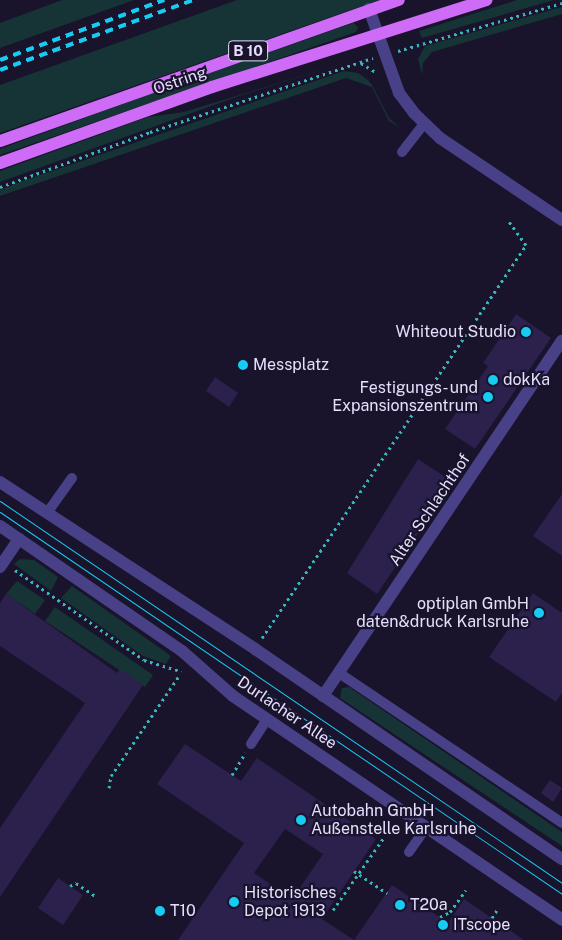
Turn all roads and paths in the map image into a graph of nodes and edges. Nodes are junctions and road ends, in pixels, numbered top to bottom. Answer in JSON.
{"nodes":[{"id":1,"x":399,"y":0,"type":"edge"},
{"id":2,"x":487,"y":0,"type":"edge"},
{"id":3,"x":562,"y":2,"type":"edge"},
{"id":4,"x":369,"y":9,"type":"junction"},
{"id":5,"x":377,"y":34,"type":"junction"},
{"id":6,"x":384,"y":55,"type":"junction"},
{"id":7,"x":424,"y":124,"type":"junction"},
{"id":8,"x":0,"y":141,"type":"edge"},
{"id":9,"x":402,"y":152,"type":"dead end"},
{"id":10,"x":0,"y":164,"type":"edge"},
{"id":11,"x":0,"y":186,"type":"edge"},
{"id":12,"x":508,"y":220,"type":"dead end"},
{"id":13,"x":562,"y":220,"type":"edge"},
{"id":14,"x":562,"y":341,"type":"edge"},
{"id":15,"x":72,"y":478,"type":"dead end"},
{"id":16,"x":0,"y":482,"type":"edge"},
{"id":17,"x":47,"y":513,"type":"junction"},
{"id":18,"x":0,"y":526,"type":"edge"},
{"id":19,"x":18,"y":539,"type":"junction"},
{"id":20,"x":2,"y":564,"type":"edge"},
{"id":21,"x":255,"y":649,"type":"junction"},
{"id":22,"x":159,"y":666,"type":"dead end"},
{"id":23,"x":339,"y":673,"type":"junction"},
{"id":24,"x":179,"y":676,"type":"dead end"},
{"id":25,"x":323,"y":696,"type":"junction"},
{"id":26,"x":267,"y":719,"type":"junction"},
{"id":27,"x":250,"y":744,"type":"joint"},
{"id":28,"x":232,"y":775,"type":"dead end"},
{"id":29,"x":109,"y":788,"type":"dead end"},
{"id":30,"x":562,"y":824,"type":"edge"},
{"id":31,"x":426,"y":828,"type":"junction"},
{"id":32,"x":385,"y":836,"type":"dead end"},
{"id":33,"x":409,"y":852,"type":"dead end"},
{"id":34,"x":562,"y":859,"type":"edge"},
{"id":35,"x":356,"y":873,"type":"junction"},
{"id":36,"x":70,"y":886,"type":"dead end"},
{"id":37,"x":466,"y":890,"type":"dead end"},
{"id":38,"x":387,"y":893,"type":"dead end"},
{"id":39,"x":97,"y":897,"type":"dead end"},
{"id":40,"x":333,"y":910,"type":"dead end"},
{"id":41,"x":497,"y":910,"type":"dead end"},
{"id":42,"x":440,"y":917,"type":"dead end"},
{"id":43,"x":492,"y":918,"type":"dead end"},
{"id":44,"x":562,"y":920,"type":"edge"}],
"edges":[{"from":1,"to":4,"type":"main road","name":"Ostring","number":"B 10"},
{"from":2,"to":5,"type":"main road","name":"Ostring","number":"B 10"},
{"from":3,"to":6,"type":"path"},
{"from":4,"to":5,"type":"street"},
{"from":4,"to":8,"type":"main road","name":"Ostring","number":"B 10"},
{"from":5,"to":6,"type":"street"},
{"from":5,"to":10,"type":"main road","name":"Ostring","number":"B 10"},
{"from":6,"to":7,"type":"street"},
{"from":6,"to":11,"type":"path"},
{"from":7,"to":9,"type":"lane"},
{"from":7,"to":13,"type":"street"},
{"from":12,"to":21,"type":"path"},
{"from":14,"to":23,"type":"street","name":"Alter Schlachthof"},
{"from":15,"to":17,"type":"lane"},
{"from":16,"to":17,"type":"street"},
{"from":17,"to":21,"type":"street"},
{"from":18,"to":19,"type":"street","name":"Durlacher Allee"},
{"from":19,"to":20,"type":"street"},
{"from":19,"to":26,"type":"street","name":"Durlacher Allee"},
{"from":20,"to":22,"type":"path"},
{"from":21,"to":25,"type":"street"},
{"from":23,"to":25,"type":"street","name":"Alter Schlachthof"},
{"from":23,"to":30,"type":"lane"},
{"from":24,"to":29,"type":"path"},
{"from":25,"to":34,"type":"street"},
{"from":26,"to":27,"type":"lane"},
{"from":26,"to":31,"type":"street","name":"Durlacher Allee"},
{"from":27,"to":28,"type":"path"},
{"from":31,"to":33,"type":"lane"},
{"from":31,"to":44,"type":"street","name":"Durlacher Allee"},
{"from":32,"to":35,"type":"path"},
{"from":35,"to":38,"type":"path"},
{"from":35,"to":40,"type":"path"},
{"from":36,"to":39,"type":"path"},
{"from":37,"to":42,"type":"path"},
{"from":41,"to":43,"type":"path"}]}
